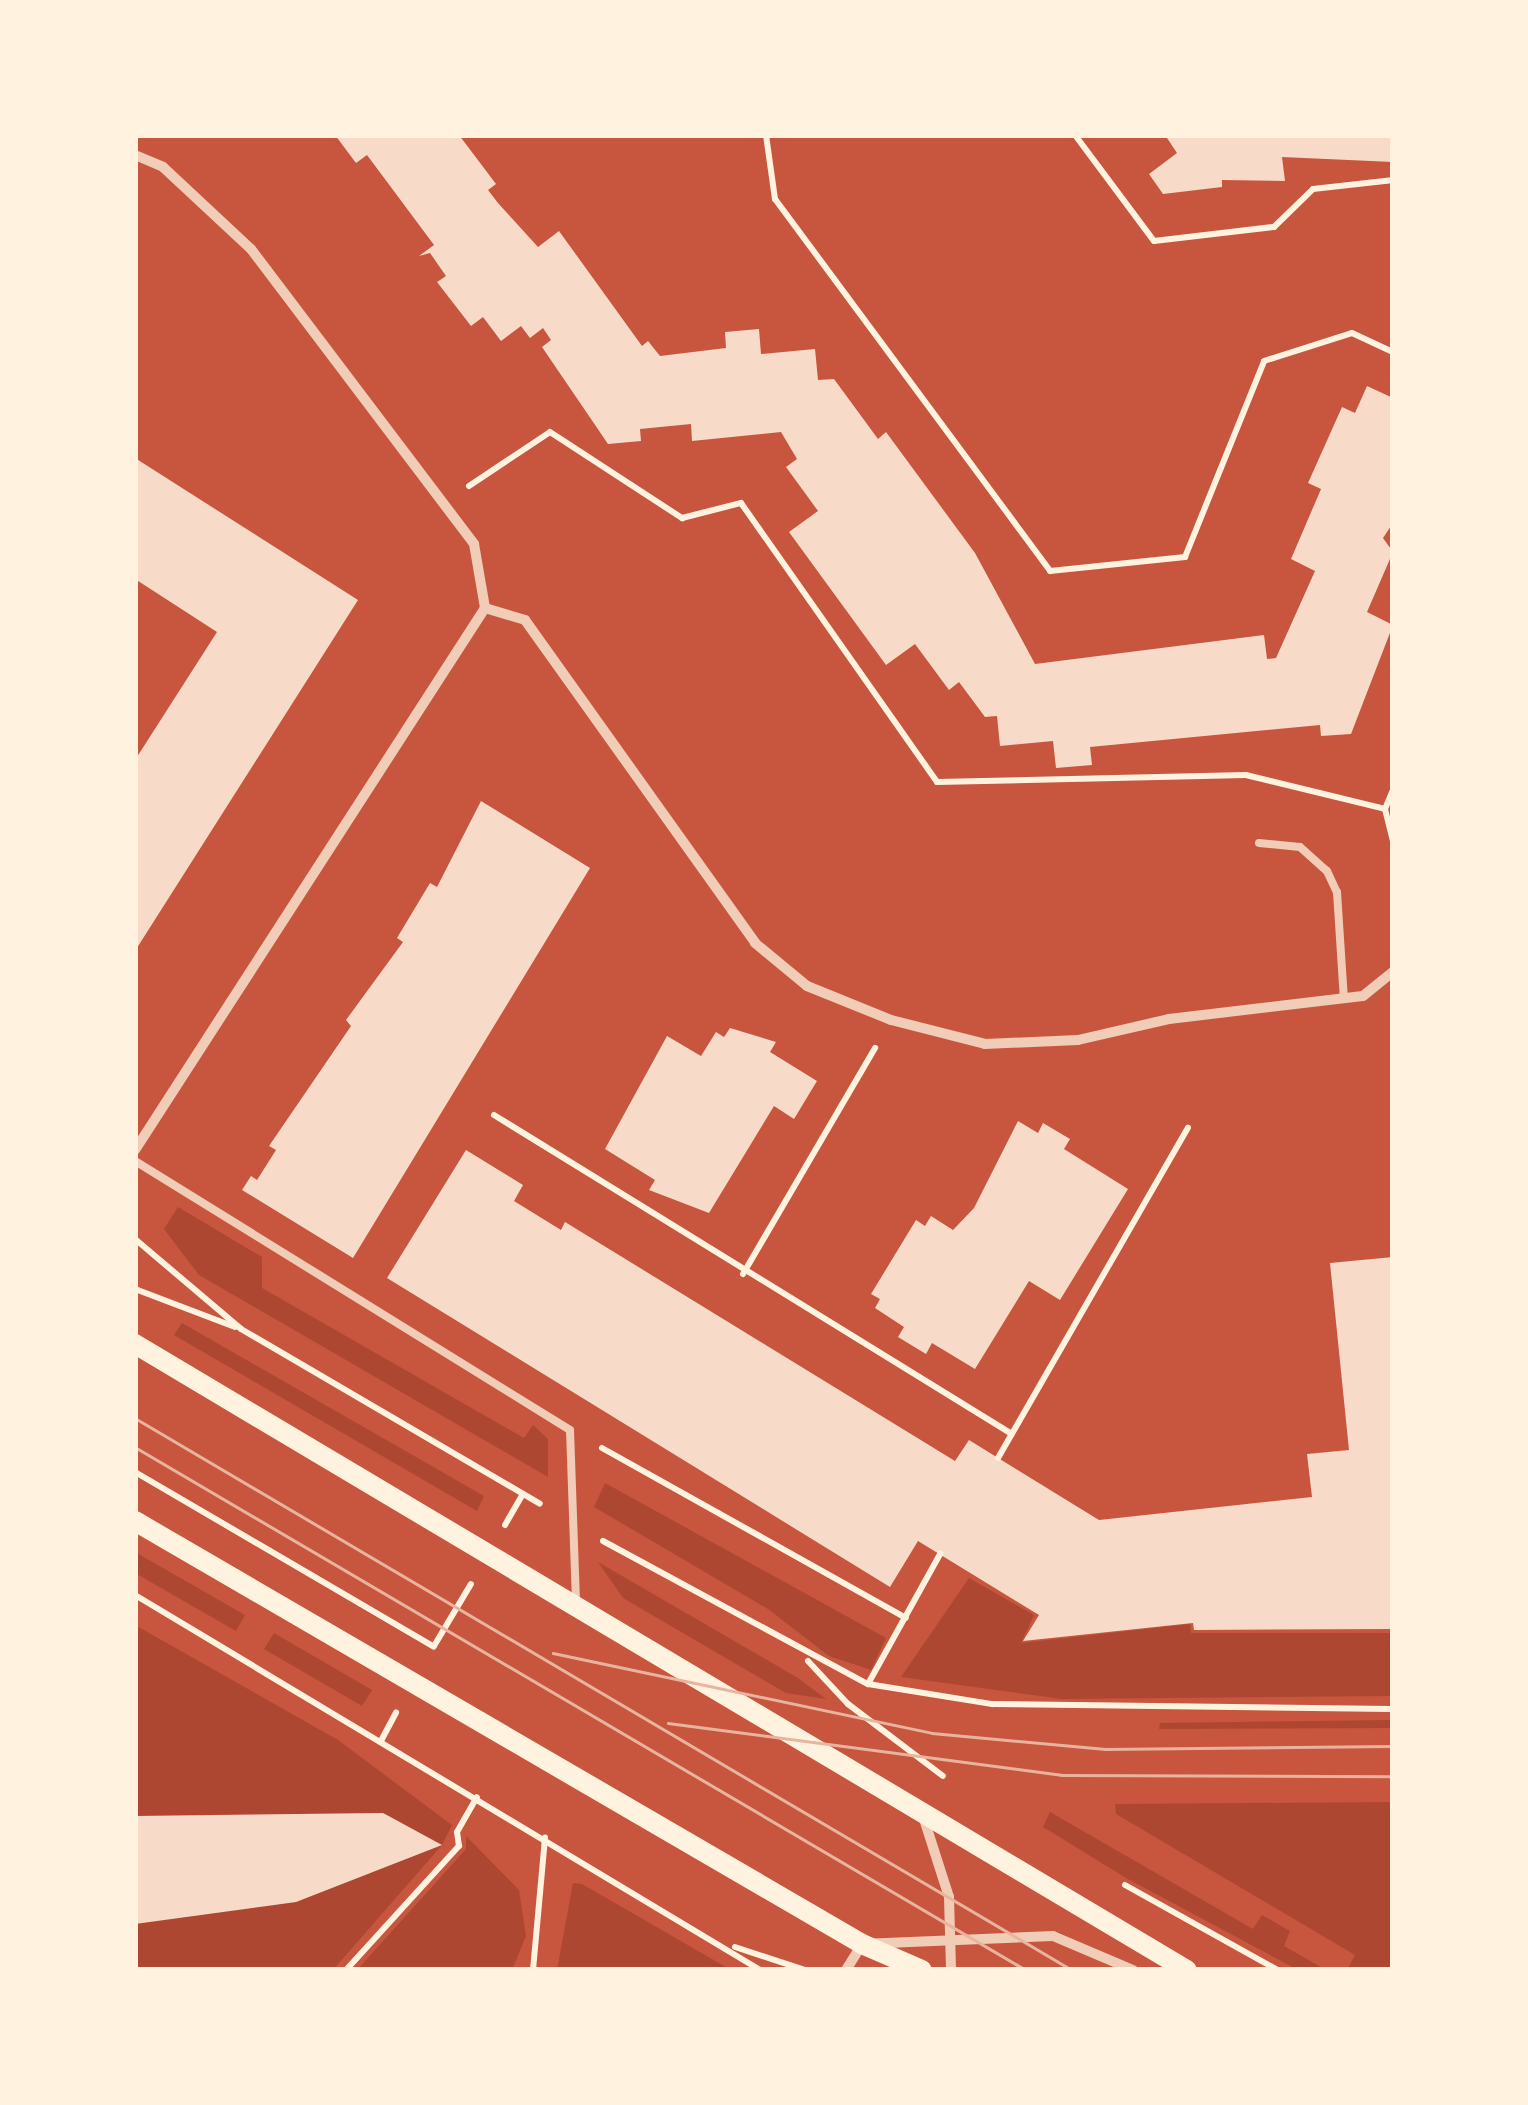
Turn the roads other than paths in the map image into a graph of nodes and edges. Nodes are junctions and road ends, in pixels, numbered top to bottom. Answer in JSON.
{"nodes":[{"id":1,"x":135,"y":154,"type":"edge"},
{"id":2,"x":486,"y":608,"type":"junction"},
{"id":3,"x":1259,"y":843,"type":"dead end"},
{"id":4,"x":1393,"y":972,"type":"edge"},
{"id":5,"x":1344,"y":998,"type":"junction"},
{"id":6,"x":135,"y":1150,"type":"edge"},
{"id":7,"x":135,"y":1161,"type":"edge"},
{"id":8,"x":135,"y":1344,"type":"edge"},
{"id":9,"x":135,"y":1522,"type":"edge"},
{"id":10,"x":576,"y":1602,"type":"junction"},
{"id":11,"x":916,"y":1802,"type":"junction"},
{"id":12,"x":954,"y":1940,"type":"junction"},
{"id":13,"x":862,"y":1944,"type":"junction"},
{"id":14,"x":846,"y":1970,"type":"edge"},
{"id":15,"x":922,"y":1970,"type":"edge"},
{"id":16,"x":952,"y":1970,"type":"edge"},
{"id":17,"x":1133,"y":1970,"type":"edge"},
{"id":18,"x":1187,"y":1970,"type":"edge"}],
"edges":[{"from":1,"to":2,"type":"street"},
{"from":2,"to":5,"type":"street"},
{"from":2,"to":6,"type":"street"},
{"from":3,"to":5,"type":"lane"},
{"from":4,"to":5,"type":"street"},
{"from":7,"to":10,"type":"lane"},
{"from":8,"to":10,"type":"main road"},
{"from":9,"to":13,"type":"main road"},
{"from":10,"to":11,"type":"main road"},
{"from":11,"to":12,"type":"street"},
{"from":11,"to":18,"type":"main road"},
{"from":12,"to":13,"type":"street"},
{"from":12,"to":16,"type":"street"},
{"from":12,"to":17,"type":"street"},
{"from":13,"to":14,"type":"street"},
{"from":13,"to":15,"type":"main road"}]}
